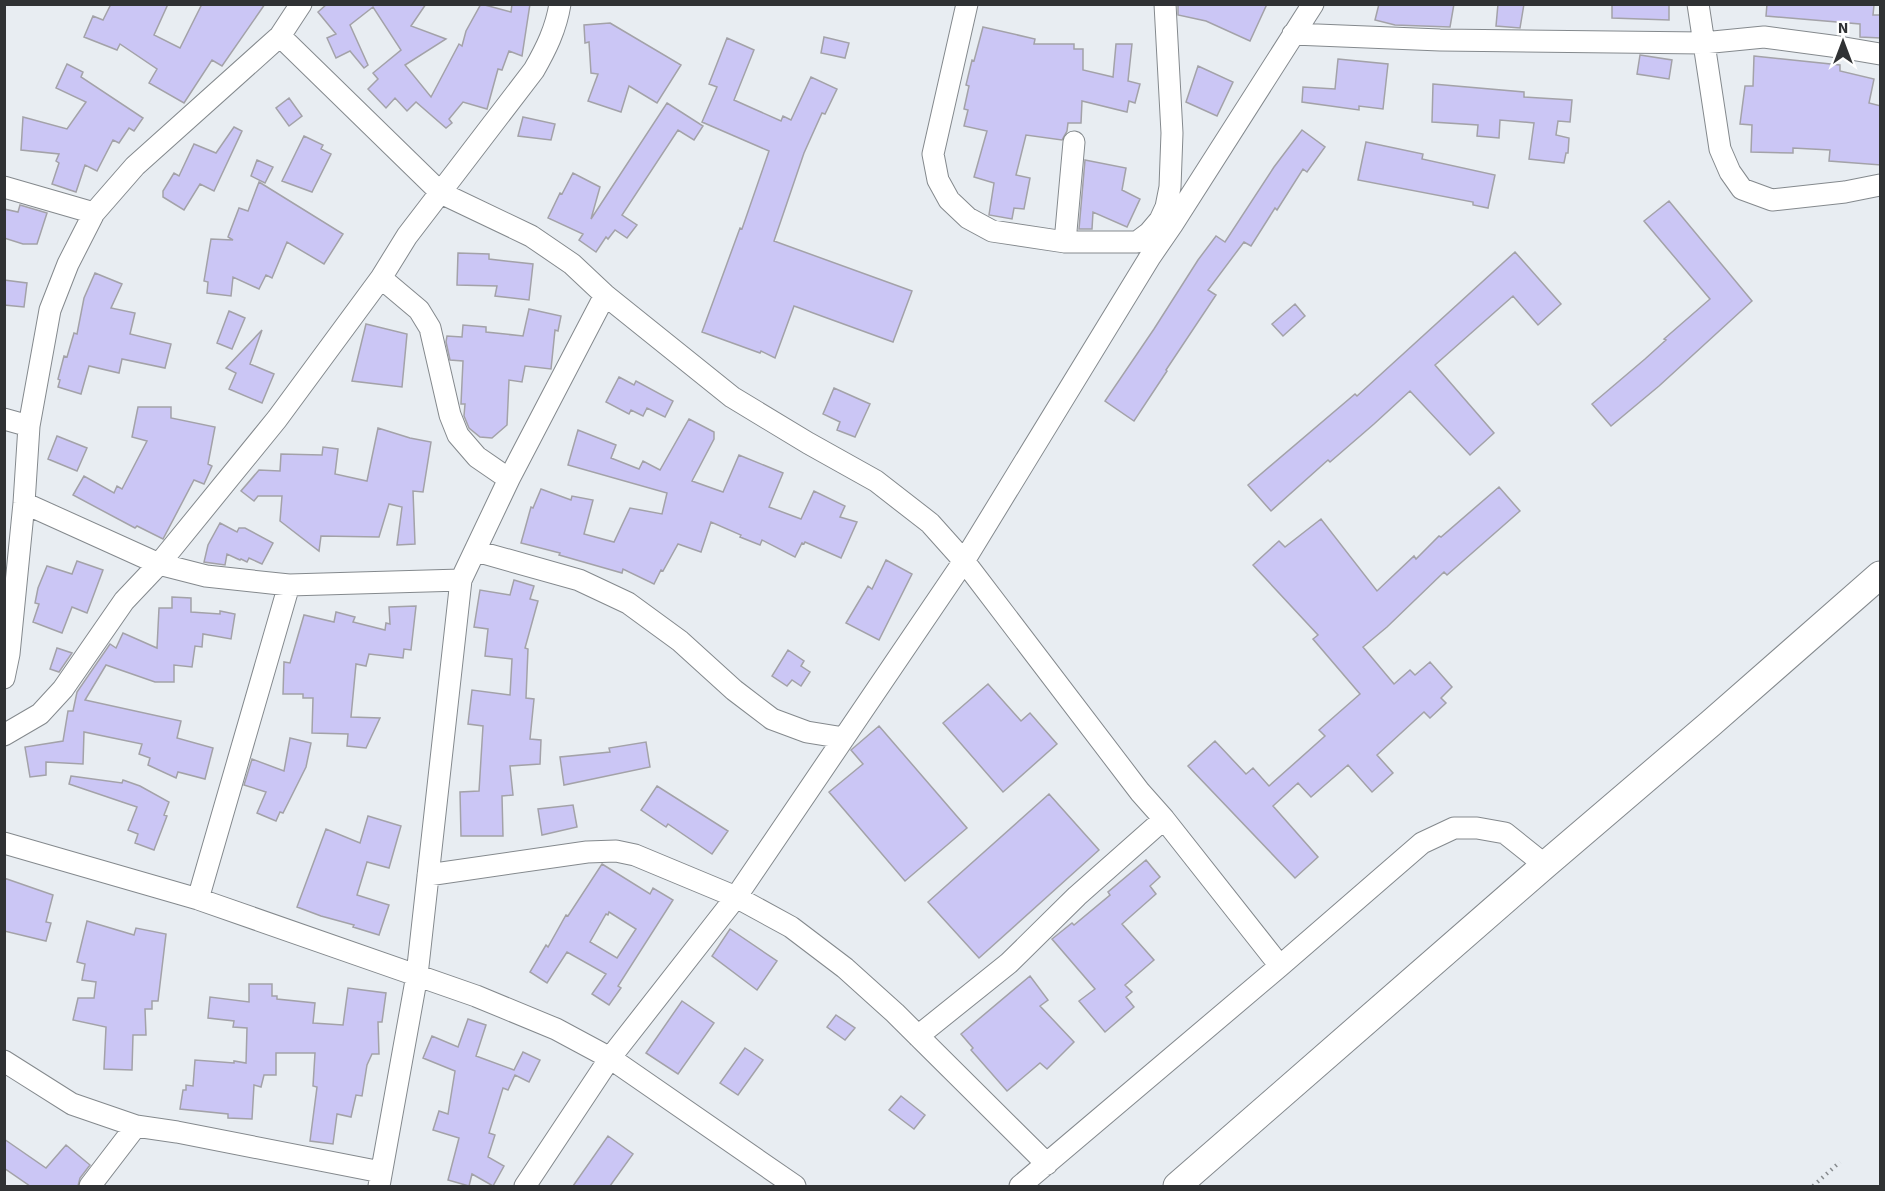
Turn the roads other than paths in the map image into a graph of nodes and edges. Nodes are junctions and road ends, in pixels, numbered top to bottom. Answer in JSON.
{"nodes":[{"id":1,"x":302,"y":4,"type":"edge"},
{"id":2,"x":560,"y":4,"type":"edge"},
{"id":3,"x":967,"y":4,"type":"edge"},
{"id":4,"x":1165,"y":4,"type":"edge"},
{"id":5,"x":1313,"y":4,"type":"edge"},
{"id":6,"x":1698,"y":4,"type":"edge"},
{"id":7,"x":1293,"y":34,"type":"junction"},
{"id":8,"x":280,"y":36,"type":"junction"},
{"id":9,"x":1703,"y":43,"type":"junction"},
{"id":10,"x":1881,"y":54,"type":"edge"},
{"id":11,"x":1074,"y":142,"type":"dead end"},
{"id":12,"x":1881,"y":185,"type":"edge"},
{"id":13,"x":4,"y":187,"type":"edge"},
{"id":14,"x":441,"y":193,"type":"junction"},
{"id":15,"x":94,"y":213,"type":"junction"},
{"id":16,"x":1065,"y":242,"type":"junction"},
{"id":17,"x":381,"y":278,"type":"junction"},
{"id":18,"x":604,"y":295,"type":"junction"},
{"id":19,"x":4,"y":419,"type":"edge"},
{"id":20,"x":29,"y":426,"type":"junction"},
{"id":21,"x":509,"y":479,"type":"junction"},
{"id":22,"x":24,"y":503,"type":"junction"},
{"id":23,"x":476,"y":551,"type":"junction"},
{"id":24,"x":964,"y":561,"type":"junction"},
{"id":25,"x":159,"y":564,"type":"junction"},
{"id":26,"x":1881,"y":575,"type":"edge"},
{"id":27,"x":461,"y":580,"type":"junction"},
{"id":28,"x":289,"y":585,"type":"junction"},
{"id":29,"x":4,"y":678,"type":"edge"},
{"id":30,"x":4,"y":735,"type":"edge"},
{"id":31,"x":843,"y":738,"type":"junction"},
{"id":32,"x":1164,"y":819,"type":"junction"},
{"id":33,"x":4,"y":843,"type":"edge"},
{"id":34,"x":1545,"y":865,"type":"junction"},
{"id":35,"x":428,"y":875,"type":"junction"},
{"id":36,"x":736,"y":897,"type":"junction"},
{"id":37,"x":198,"y":899,"type":"junction"},
{"id":38,"x":1280,"y":966,"type":"junction"},
{"id":39,"x":417,"y":975,"type":"junction"},
{"id":40,"x":918,"y":1036,"type":"junction"},
{"id":41,"x":610,"y":1058,"type":"junction"},
{"id":42,"x":4,"y":1061,"type":"edge"},
{"id":43,"x":136,"y":1126,"type":"junction"},
{"id":44,"x":1047,"y":1164,"type":"junction"},
{"id":45,"x":380,"y":1179,"type":"edge"},
{"id":46,"x":90,"y":1186,"type":"edge"},
{"id":47,"x":525,"y":1186,"type":"edge"},
{"id":48,"x":795,"y":1186,"type":"edge"},
{"id":49,"x":1020,"y":1186,"type":"edge"},
{"id":50,"x":1178,"y":1186,"type":"edge"}],
"edges":[{"from":1,"to":8,"type":"street"},
{"from":2,"to":14,"type":"street"},
{"from":3,"to":16,"type":"street"},
{"from":4,"to":16,"type":"street"},
{"from":5,"to":7,"type":"street"},
{"from":6,"to":9,"type":"street"},
{"from":7,"to":9,"type":"street"},
{"from":7,"to":24,"type":"street"},
{"from":8,"to":14,"type":"street"},
{"from":8,"to":15,"type":"street"},
{"from":9,"to":10,"type":"street"},
{"from":9,"to":12,"type":"street"},
{"from":11,"to":16,"type":"street"},
{"from":13,"to":15,"type":"street"},
{"from":14,"to":17,"type":"street"},
{"from":14,"to":18,"type":"street"},
{"from":15,"to":20,"type":"street"},
{"from":17,"to":21,"type":"street"},
{"from":17,"to":25,"type":"street"},
{"from":18,"to":21,"type":"street"},
{"from":18,"to":24,"type":"street"},
{"from":19,"to":20,"type":"street"},
{"from":20,"to":22,"type":"street"},
{"from":21,"to":23,"type":"street"},
{"from":22,"to":25,"type":"street"},
{"from":22,"to":29,"type":"street"},
{"from":23,"to":27,"type":"street"},
{"from":23,"to":31,"type":"street"},
{"from":24,"to":31,"type":"street"},
{"from":24,"to":32,"type":"street"},
{"from":25,"to":28,"type":"street"},
{"from":25,"to":30,"type":"street"},
{"from":26,"to":34,"type":"main road"},
{"from":27,"to":28,"type":"street"},
{"from":27,"to":35,"type":"street"},
{"from":28,"to":37,"type":"street"},
{"from":31,"to":36,"type":"street"},
{"from":32,"to":38,"type":"street"},
{"from":32,"to":40,"type":"street"},
{"from":33,"to":37,"type":"street"},
{"from":34,"to":38,"type":"street"},
{"from":34,"to":50,"type":"main road"},
{"from":35,"to":36,"type":"street"},
{"from":35,"to":39,"type":"street"},
{"from":36,"to":40,"type":"street"},
{"from":36,"to":41,"type":"street"},
{"from":37,"to":39,"type":"street"},
{"from":38,"to":44,"type":"street"},
{"from":39,"to":41,"type":"street"},
{"from":39,"to":45,"type":"street"},
{"from":40,"to":44,"type":"street"},
{"from":41,"to":47,"type":"street"},
{"from":41,"to":48,"type":"street"},
{"from":42,"to":43,"type":"street"},
{"from":43,"to":45,"type":"street"},
{"from":43,"to":46,"type":"street"},
{"from":44,"to":49,"type":"street"}]}
